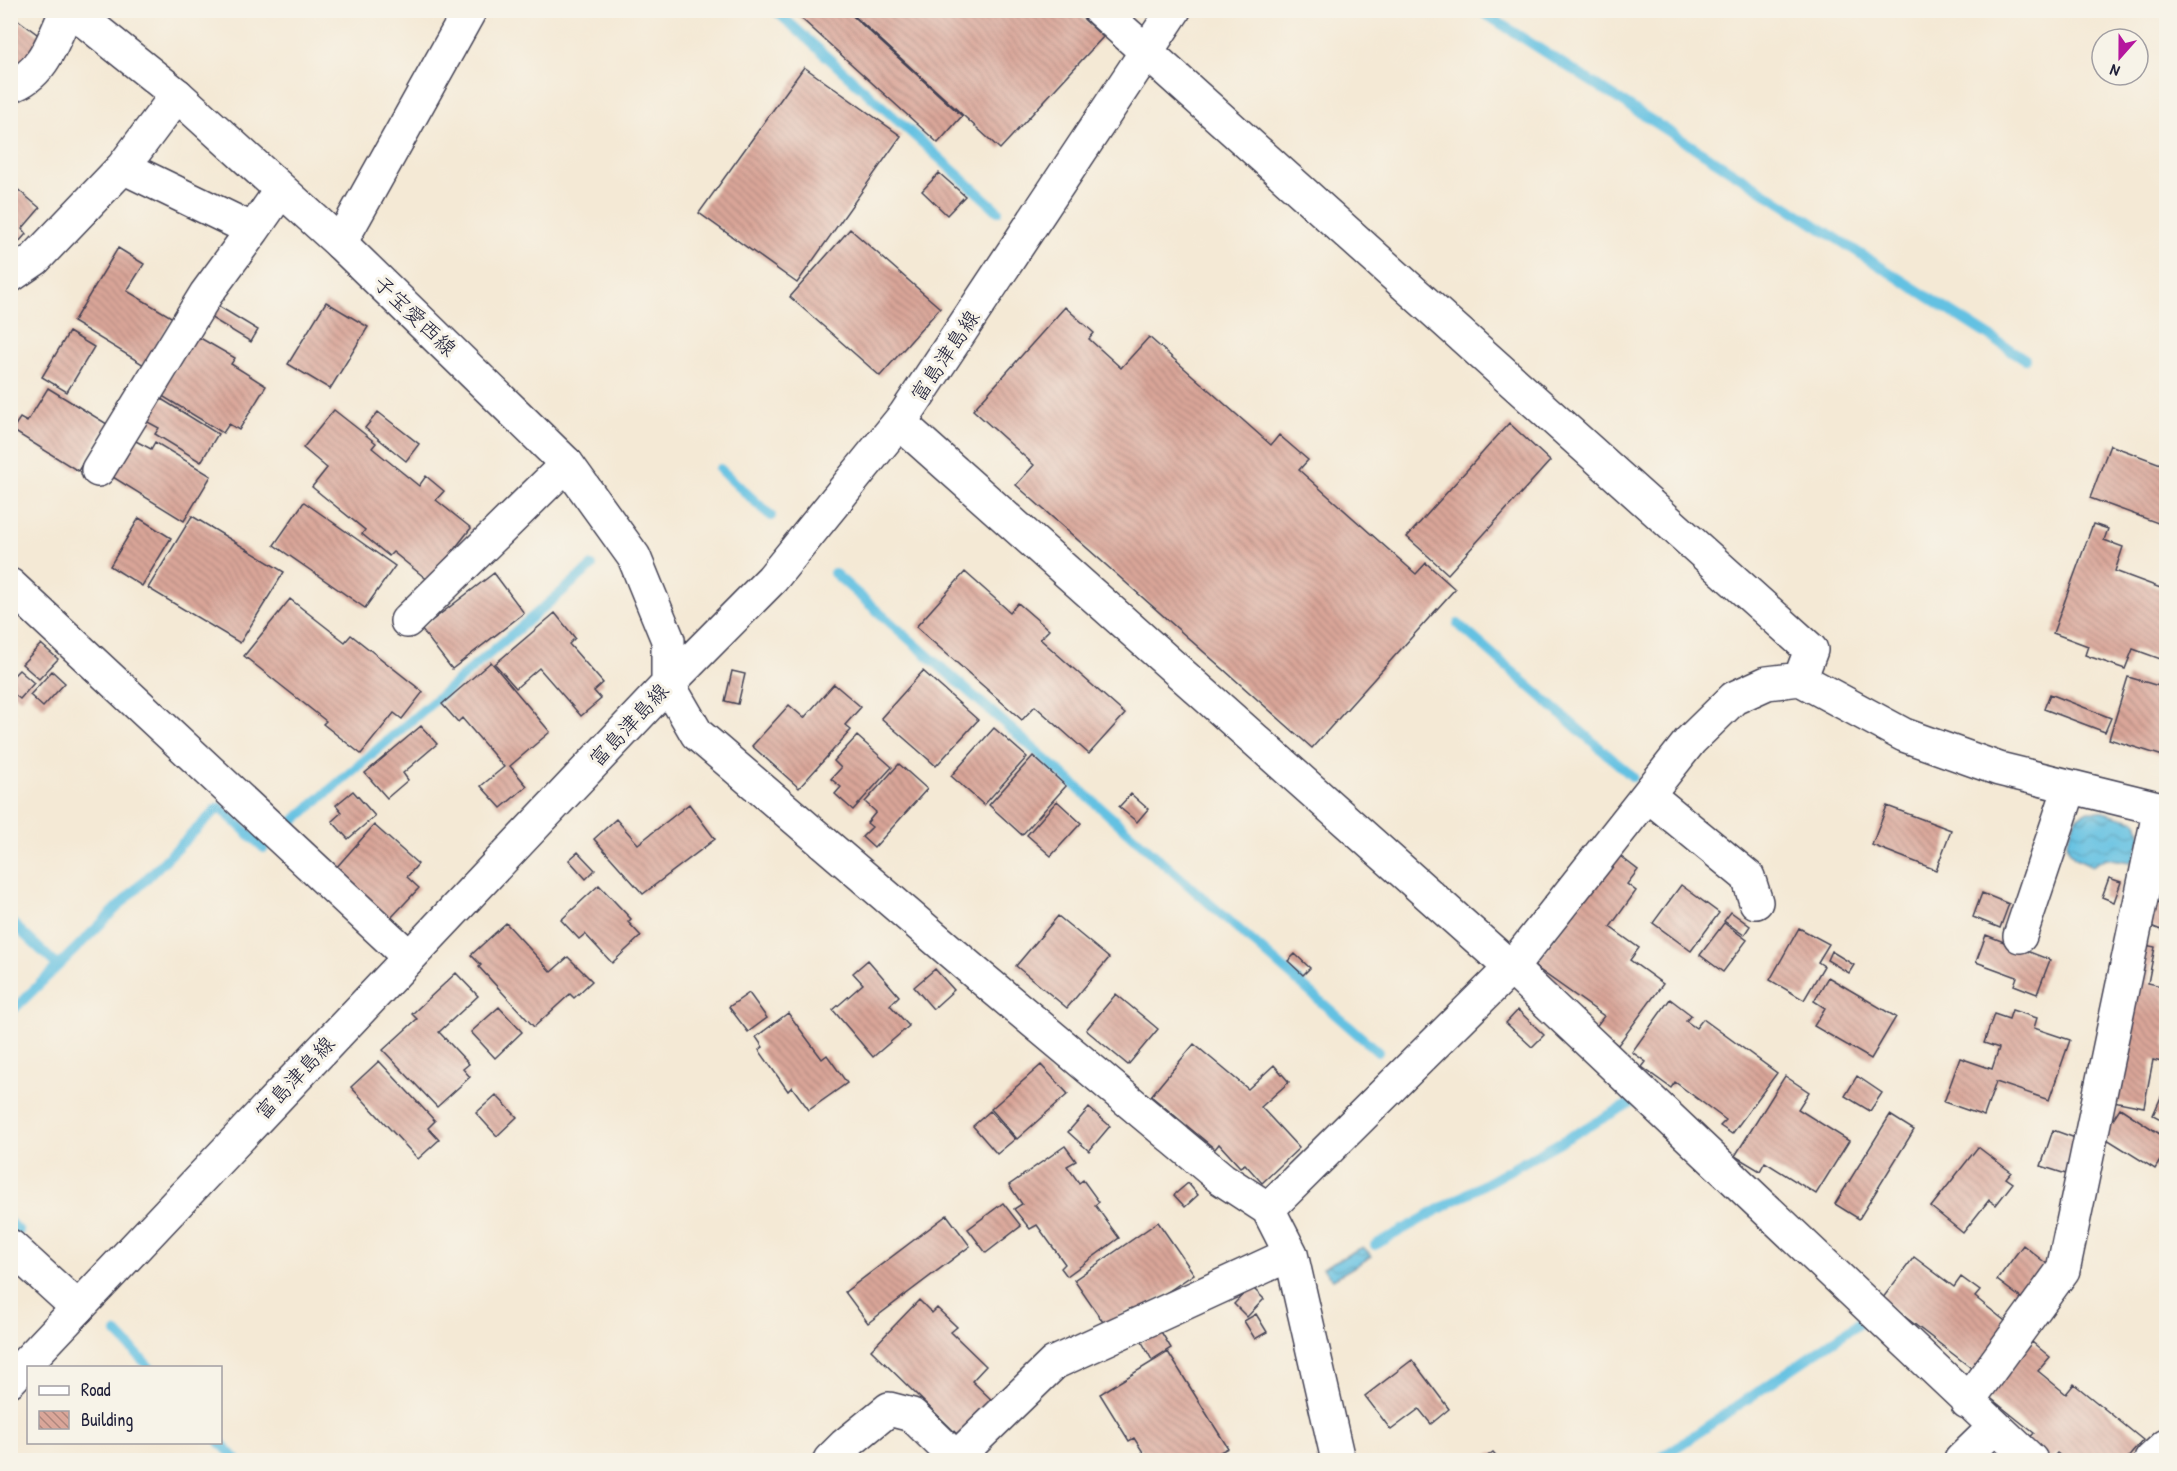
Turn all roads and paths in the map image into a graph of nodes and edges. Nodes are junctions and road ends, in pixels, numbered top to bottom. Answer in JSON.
{"nodes":[{"id":1,"x":69,"y":10,"type":"edge"},
{"id":2,"x":470,"y":10,"type":"edge"},
{"id":3,"x":1100,"y":10,"type":"edge"},
{"id":4,"x":1174,"y":10,"type":"edge"},
{"id":5,"x":1147,"y":53,"type":"junction"},
{"id":6,"x":10,"y":86,"type":"edge"},
{"id":7,"x":177,"y":95,"type":"junction"},
{"id":8,"x":123,"y":166,"type":"junction"},
{"id":9,"x":281,"y":190,"type":"junction"},
{"id":10,"x":253,"y":230,"type":"junction"},
{"id":11,"x":340,"y":243,"type":"junction"},
{"id":12,"x":10,"y":276,"type":"edge"},
{"id":13,"x":900,"y":423,"type":"junction"},
{"id":14,"x":567,"y":464,"type":"junction"},
{"id":15,"x":98,"y":470,"type":"dead end"},
{"id":16,"x":10,"y":585,"type":"edge"},
{"id":17,"x":407,"y":621,"type":"dead end"},
{"id":18,"x":1800,"y":679,"type":"junction"},
{"id":19,"x":668,"y":684,"type":"junction"},
{"id":20,"x":2070,"y":787,"type":"junction"},
{"id":21,"x":1648,"y":795,"type":"junction"},
{"id":22,"x":2163,"y":809,"type":"edge"},
{"id":23,"x":1756,"y":902,"type":"dead end"},
{"id":24,"x":2020,"y":936,"type":"dead end"},
{"id":25,"x":409,"y":957,"type":"junction"},
{"id":26,"x":1511,"y":968,"type":"junction"},
{"id":27,"x":1268,"y":1209,"type":"junction"},
{"id":28,"x":10,"y":1246,"type":"edge"},
{"id":29,"x":1291,"y":1254,"type":"junction"},
{"id":30,"x":78,"y":1308,"type":"junction"},
{"id":31,"x":10,"y":1380,"type":"edge"},
{"id":32,"x":1967,"y":1402,"type":"junction"},
{"id":33,"x":1995,"y":1427,"type":"junction"},
{"id":34,"x":2166,"y":1446,"type":"edge"},
{"id":35,"x":830,"y":1461,"type":"edge"},
{"id":36,"x":1338,"y":1461,"type":"edge"},
{"id":37,"x":1961,"y":1461,"type":"edge"},
{"id":38,"x":2031,"y":1461,"type":"edge"},
{"id":39,"x":2151,"y":1461,"type":"edge"}],
"edges":[{"from":1,"to":6,"type":"street"},
{"from":1,"to":7,"type":"street","name":"子宝愛西線"},
{"from":2,"to":11,"type":"street"},
{"from":3,"to":5,"type":"street"},
{"from":4,"to":5,"type":"street","name":"富島津島線"},
{"from":5,"to":13,"type":"street","name":"富島津島線"},
{"from":5,"to":18,"type":"street"},
{"from":7,"to":8,"type":"street"},
{"from":7,"to":9,"type":"street","name":"子宝愛西線"},
{"from":8,"to":10,"type":"street"},
{"from":8,"to":12,"type":"street"},
{"from":9,"to":10,"type":"street"},
{"from":9,"to":11,"type":"street","name":"子宝愛西線"},
{"from":10,"to":15,"type":"street"},
{"from":11,"to":14,"type":"street","name":"子宝愛西線"},
{"from":13,"to":19,"type":"street","name":"富島津島線"},
{"from":13,"to":26,"type":"street"},
{"from":14,"to":17,"type":"street"},
{"from":14,"to":19,"type":"street","name":"子宝愛西線"},
{"from":16,"to":25,"type":"street"},
{"from":18,"to":20,"type":"street"},
{"from":18,"to":21,"type":"street"},
{"from":19,"to":25,"type":"street","name":"富島津島線"},
{"from":19,"to":27,"type":"street"},
{"from":20,"to":22,"type":"street"},
{"from":20,"to":24,"type":"street"},
{"from":21,"to":23,"type":"street"},
{"from":21,"to":26,"type":"street"},
{"from":22,"to":32,"type":"street"},
{"from":25,"to":30,"type":"street","name":"富島津島線"},
{"from":26,"to":27,"type":"street"},
{"from":26,"to":32,"type":"street"},
{"from":27,"to":29,"type":"street"},
{"from":28,"to":30,"type":"street"},
{"from":29,"to":35,"type":"street"},
{"from":29,"to":36,"type":"street"},
{"from":30,"to":31,"type":"street","name":"富島津島線"},
{"from":32,"to":33,"type":"street"},
{"from":33,"to":37,"type":"street"},
{"from":33,"to":38,"type":"street"},
{"from":34,"to":39,"type":"street"}]}
